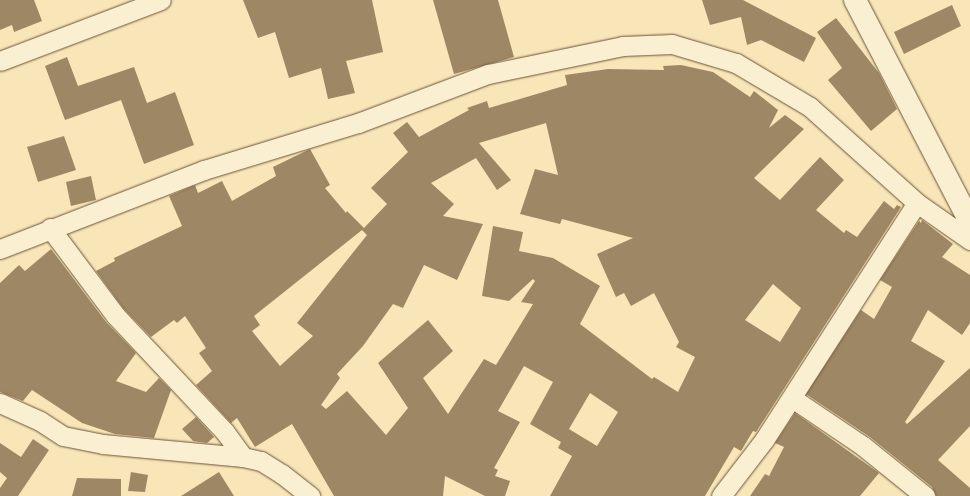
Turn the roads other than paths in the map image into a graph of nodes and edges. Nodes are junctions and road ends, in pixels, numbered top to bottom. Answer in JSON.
{"nodes":[{"id":1,"x":161,"y":0,"type":"edge"},
{"id":2,"x":855,"y":0,"type":"edge"},
{"id":3,"x":0,"y":61,"type":"edge"},
{"id":4,"x":917,"y":202,"type":"junction"},
{"id":5,"x":970,"y":222,"type":"edge"},
{"id":6,"x":50,"y":228,"type":"junction"},
{"id":7,"x":970,"y":240,"type":"edge"},
{"id":8,"x":0,"y":249,"type":"edge"},
{"id":9,"x":792,"y":398,"type":"junction"},
{"id":10,"x":0,"y":403,"type":"edge"},
{"id":11,"x":243,"y":457,"type":"junction"},
{"id":12,"x":310,"y":496,"type":"edge"},
{"id":13,"x":721,"y":496,"type":"edge"},
{"id":14,"x":925,"y":496,"type":"edge"}],
"edges":[{"from":1,"to":3,"type":"street"},
{"from":2,"to":5,"type":"street"},
{"from":4,"to":6,"type":"street"},
{"from":4,"to":7,"type":"street"},
{"from":4,"to":9,"type":"street"},
{"from":6,"to":8,"type":"street"},
{"from":6,"to":11,"type":"street"},
{"from":9,"to":13,"type":"street"},
{"from":9,"to":14,"type":"street"},
{"from":10,"to":11,"type":"street"},
{"from":11,"to":12,"type":"street"}]}
